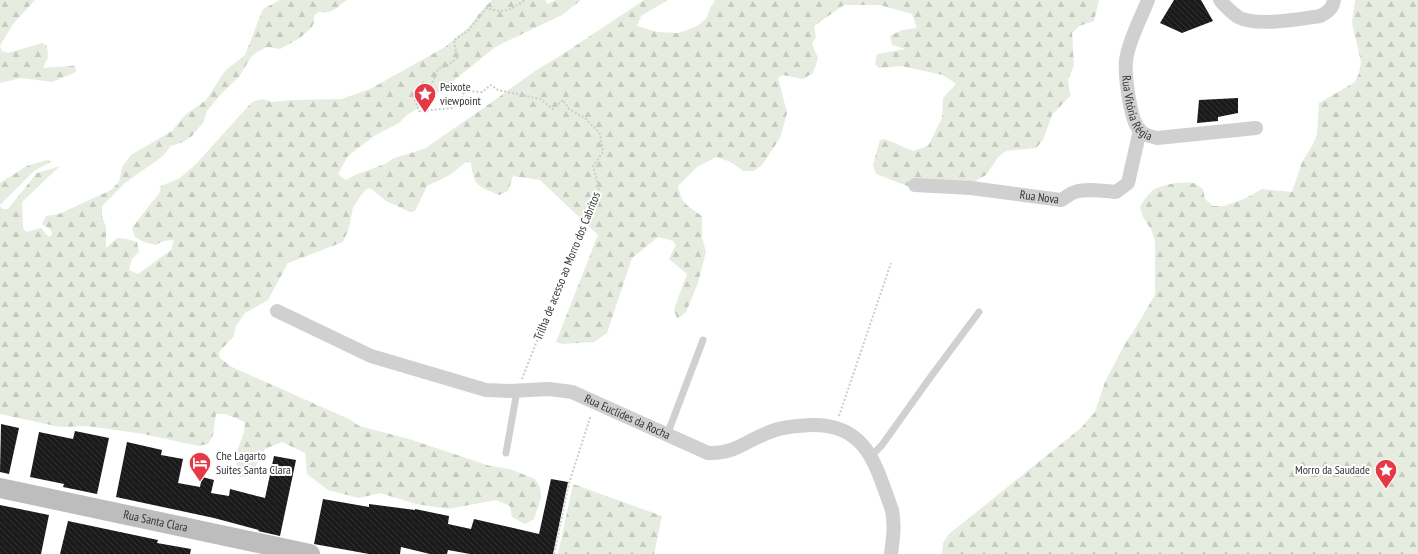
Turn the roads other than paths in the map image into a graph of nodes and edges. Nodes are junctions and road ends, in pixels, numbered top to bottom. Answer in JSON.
{"nodes":[{"id":1,"x":1148,"y":0,"type":"edge"},
{"id":2,"x":1220,"y":0,"type":"edge"},
{"id":3,"x":1334,"y":0,"type":"edge"},
{"id":4,"x":1256,"y":128,"type":"dead end"},
{"id":5,"x":1140,"y":130,"type":"junction"},
{"id":6,"x":915,"y":186,"type":"dead end"},
{"id":7,"x":277,"y":311,"type":"dead end"},
{"id":8,"x":979,"y":312,"type":"dead end"},
{"id":9,"x":703,"y":340,"type":"dead end"},
{"id":10,"x":517,"y":391,"type":"junction"},
{"id":11,"x":667,"y":435,"type":"junction"},
{"id":12,"x":506,"y":453,"type":"dead end"},
{"id":13,"x":870,"y":457,"type":"junction"},
{"id":14,"x":0,"y":488,"type":"edge"},
{"id":15,"x":310,"y":554,"type":"edge"},
{"id":16,"x":891,"y":554,"type":"edge"}],
"edges":[{"from":1,"to":5,"type":"street","name":"Rua Vitória Régia"},
{"from":2,"to":3,"type":"street"},
{"from":4,"to":5,"type":"street","name":"Rua Vitória Régia"},
{"from":5,"to":6,"type":"street","name":"Rua Nova"},
{"from":7,"to":10,"type":"street","name":"Rua Euclides da Rocha"},
{"from":8,"to":13,"type":"lane"},
{"from":9,"to":11,"type":"lane"},
{"from":10,"to":11,"type":"street","name":"Rua Euclides da Rocha"},
{"from":10,"to":12,"type":"lane"},
{"from":11,"to":13,"type":"street","name":"Rua Euclides da Rocha"},
{"from":13,"to":16,"type":"street","name":"Rua Euclides da Rocha"},
{"from":14,"to":15,"type":"main road","name":"Rua Santa Clara"}]}
